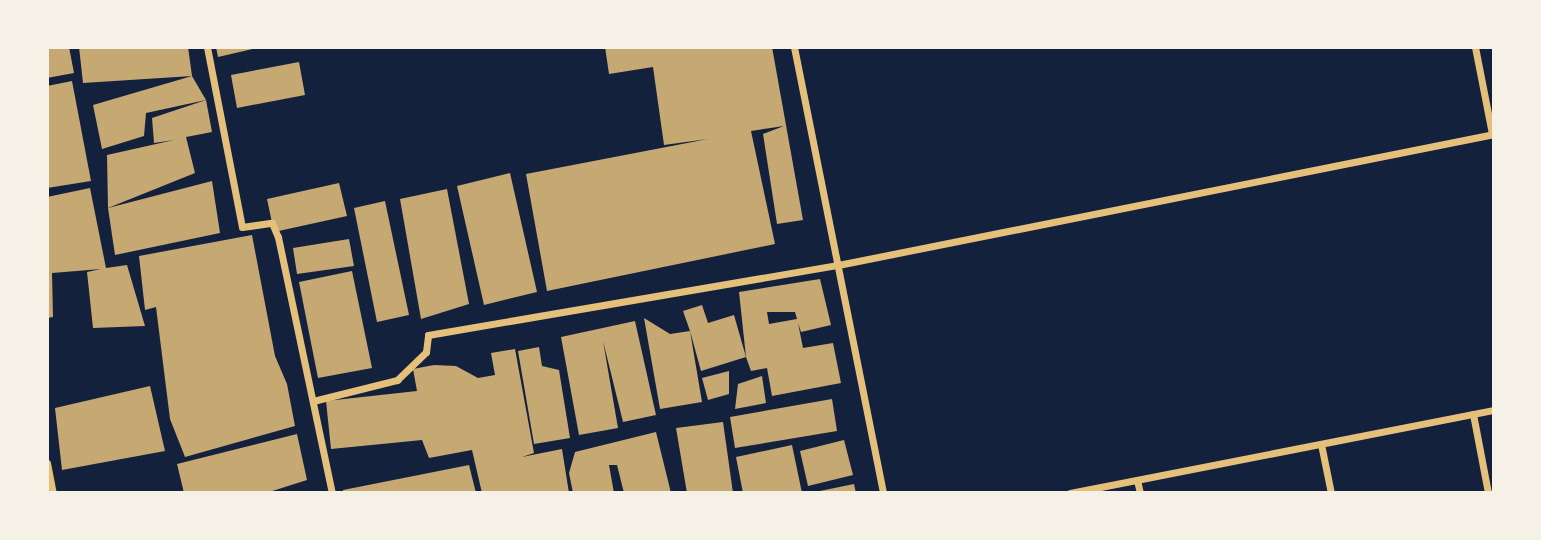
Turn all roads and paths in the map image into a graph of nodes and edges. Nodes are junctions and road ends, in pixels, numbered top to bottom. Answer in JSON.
{"nodes":[{"id":1,"x":207,"y":47,"type":"edge"},
{"id":2,"x":794,"y":47,"type":"edge"},
{"id":3,"x":1475,"y":47,"type":"edge"},
{"id":4,"x":1493,"y":134,"type":"edge"},
{"id":5,"x":838,"y":265,"type":"junction"},
{"id":6,"x":313,"y":401,"type":"junction"},
{"id":7,"x":1494,"y":410,"type":"edge"},
{"id":8,"x":1473,"y":414,"type":"junction"},
{"id":9,"x":1321,"y":444,"type":"junction"},
{"id":10,"x":47,"y":463,"type":"edge"},
{"id":11,"x":1138,"y":480,"type":"junction"},
{"id":12,"x":53,"y":493,"type":"edge"},
{"id":13,"x":332,"y":493,"type":"edge"},
{"id":14,"x":883,"y":493,"type":"edge"},
{"id":15,"x":1070,"y":493,"type":"edge"},
{"id":16,"x":1140,"y":493,"type":"edge"},
{"id":17,"x":1331,"y":493,"type":"edge"},
{"id":18,"x":1488,"y":493,"type":"edge"}],
"edges":[{"from":1,"to":6,"type":"street"},
{"from":2,"to":5,"type":"street"},
{"from":3,"to":4,"type":"street"},
{"from":4,"to":5,"type":"street"},
{"from":5,"to":6,"type":"street"},
{"from":5,"to":14,"type":"street"},
{"from":6,"to":13,"type":"street"},
{"from":7,"to":8,"type":"street"},
{"from":8,"to":9,"type":"street"},
{"from":8,"to":18,"type":"street"},
{"from":9,"to":11,"type":"street"},
{"from":9,"to":17,"type":"street"},
{"from":10,"to":12,"type":"street"},
{"from":11,"to":15,"type":"street"},
{"from":11,"to":16,"type":"street"}]}
